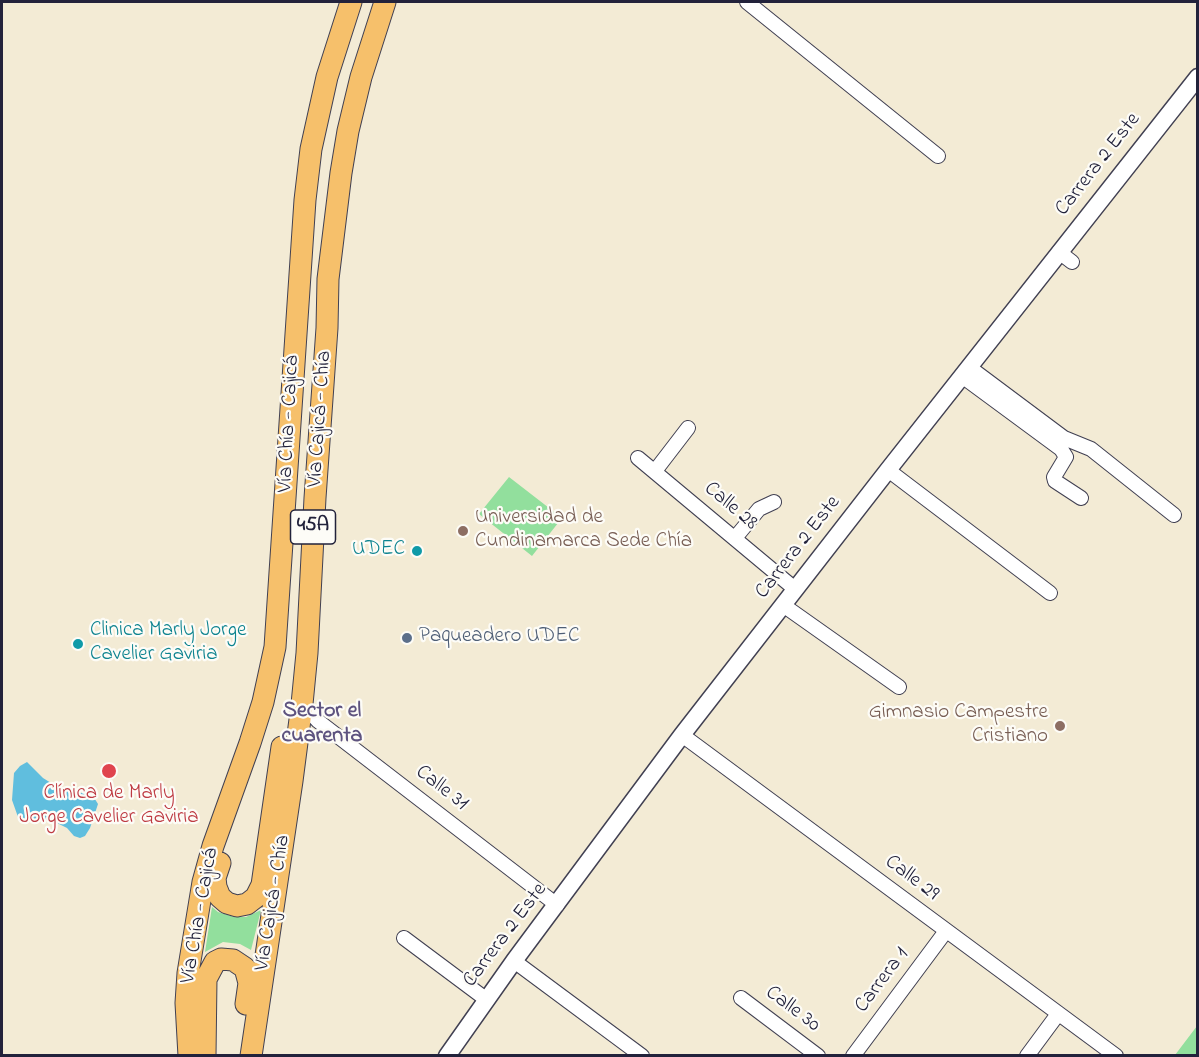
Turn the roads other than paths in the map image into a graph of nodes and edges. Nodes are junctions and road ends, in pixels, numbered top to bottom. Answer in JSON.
{"nodes":[{"id":1,"x":351,"y":2,"type":"edge"},
{"id":2,"x":385,"y":2,"type":"edge"},
{"id":3,"x":747,"y":2,"type":"edge"},
{"id":4,"x":1197,"y":77,"type":"edge"},
{"id":5,"x":939,"y":156,"type":"dead end"},
{"id":6,"x":965,"y":371,"type":"junction"},
{"id":7,"x":688,"y":428,"type":"dead end"},
{"id":8,"x":638,"y":458,"type":"dead end"},
{"id":9,"x":888,"y":470,"type":"junction"},
{"id":10,"x":655,"y":471,"type":"junction"},
{"id":11,"x":1081,"y":498,"type":"dead end"},
{"id":12,"x":774,"y":501,"type":"dead end"},
{"id":13,"x":1174,"y":515,"type":"dead end"},
{"id":14,"x":735,"y":538,"type":"junction"},
{"id":15,"x":795,"y":589,"type":"junction"},
{"id":16,"x":1050,"y":593,"type":"dead end"},
{"id":17,"x":783,"y":605,"type":"junction"},
{"id":18,"x":307,"y":653,"type":"junction"},
{"id":19,"x":899,"y":687,"type":"dead end"},
{"id":20,"x":302,"y":704,"type":"junction"},
{"id":21,"x":682,"y":735,"type":"junction"},
{"id":22,"x":228,"y":804,"type":"junction"},
{"id":23,"x":558,"y":905,"type":"junction"},
{"id":24,"x":946,"y":931,"type":"junction"},
{"id":25,"x":404,"y":938,"type":"dead end"},
{"id":26,"x":514,"y":961,"type":"junction"},
{"id":27,"x":741,"y":998,"type":"dead end"},
{"id":28,"x":487,"y":1000,"type":"junction"},
{"id":29,"x":1058,"y":1014,"type":"junction"},
{"id":30,"x":189,"y":1056,"type":"edge"},
{"id":31,"x":205,"y":1056,"type":"edge"},
{"id":32,"x":239,"y":1056,"type":"edge"},
{"id":33,"x":250,"y":1056,"type":"edge"},
{"id":34,"x":447,"y":1056,"type":"edge"},
{"id":35,"x":642,"y":1056,"type":"edge"},
{"id":36,"x":818,"y":1056,"type":"edge"},
{"id":37,"x":853,"y":1056,"type":"edge"},
{"id":38,"x":1027,"y":1056,"type":"edge"},
{"id":39,"x":1116,"y":1056,"type":"edge"}],
"edges":[{"from":1,"to":22,"type":"highway","name":"Vía Chía - Cajicá","number":"45A"},
{"from":2,"to":18,"type":"highway","name":"Vía Cajicá - Chía","number":"45A"},
{"from":3,"to":5,"type":"street"},
{"from":4,"to":6,"type":"street","name":"Carrera 2 Este"},
{"from":6,"to":9,"type":"street","name":"Carrera 2 Este"},
{"from":6,"to":11,"type":"street"},
{"from":6,"to":13,"type":"street"},
{"from":7,"to":10,"type":"street"},
{"from":8,"to":10,"type":"street","name":"Calle 28"},
{"from":9,"to":15,"type":"street","name":"Carrera 2 Este"},
{"from":9,"to":16,"type":"street"},
{"from":10,"to":14,"type":"street","name":"Calle 28"},
{"from":12,"to":14,"type":"street"},
{"from":14,"to":15,"type":"street","name":"Calle 28"},
{"from":15,"to":17,"type":"street","name":"Carrera 2 Este"},
{"from":17,"to":19,"type":"street"},
{"from":17,"to":21,"type":"street","name":"Carrera 2 Este"},
{"from":18,"to":20,"type":"highway","name":"Vía Cajicá - Chía","number":"45A"},
{"from":18,"to":22,"type":"highway"},
{"from":20,"to":23,"type":"street","name":"Calle 31"},
{"from":20,"to":33,"type":"highway","name":"Vía Cajicá - Chía","number":"45A"},
{"from":21,"to":23,"type":"street","name":"Carrera 2 Este"},
{"from":21,"to":24,"type":"street","name":"Calle 29"},
{"from":22,"to":30,"type":"highway","name":"Vía Chía - Cajicá","number":"45A"},
{"from":23,"to":26,"type":"street","name":"Carrera 2 Este"},
{"from":24,"to":29,"type":"street","name":"Calle 29"},
{"from":24,"to":37,"type":"street","name":"Carrera 1"},
{"from":25,"to":28,"type":"street"},
{"from":26,"to":28,"type":"street","name":"Carrera 2 Este"},
{"from":26,"to":35,"type":"street"},
{"from":27,"to":36,"type":"street","name":"Calle 30"},
{"from":28,"to":34,"type":"street","name":"Carrera 2 Este"},
{"from":29,"to":38,"type":"street"},
{"from":29,"to":39,"type":"street","name":"Calle 29"},
{"from":31,"to":32,"type":"highway"}]}
